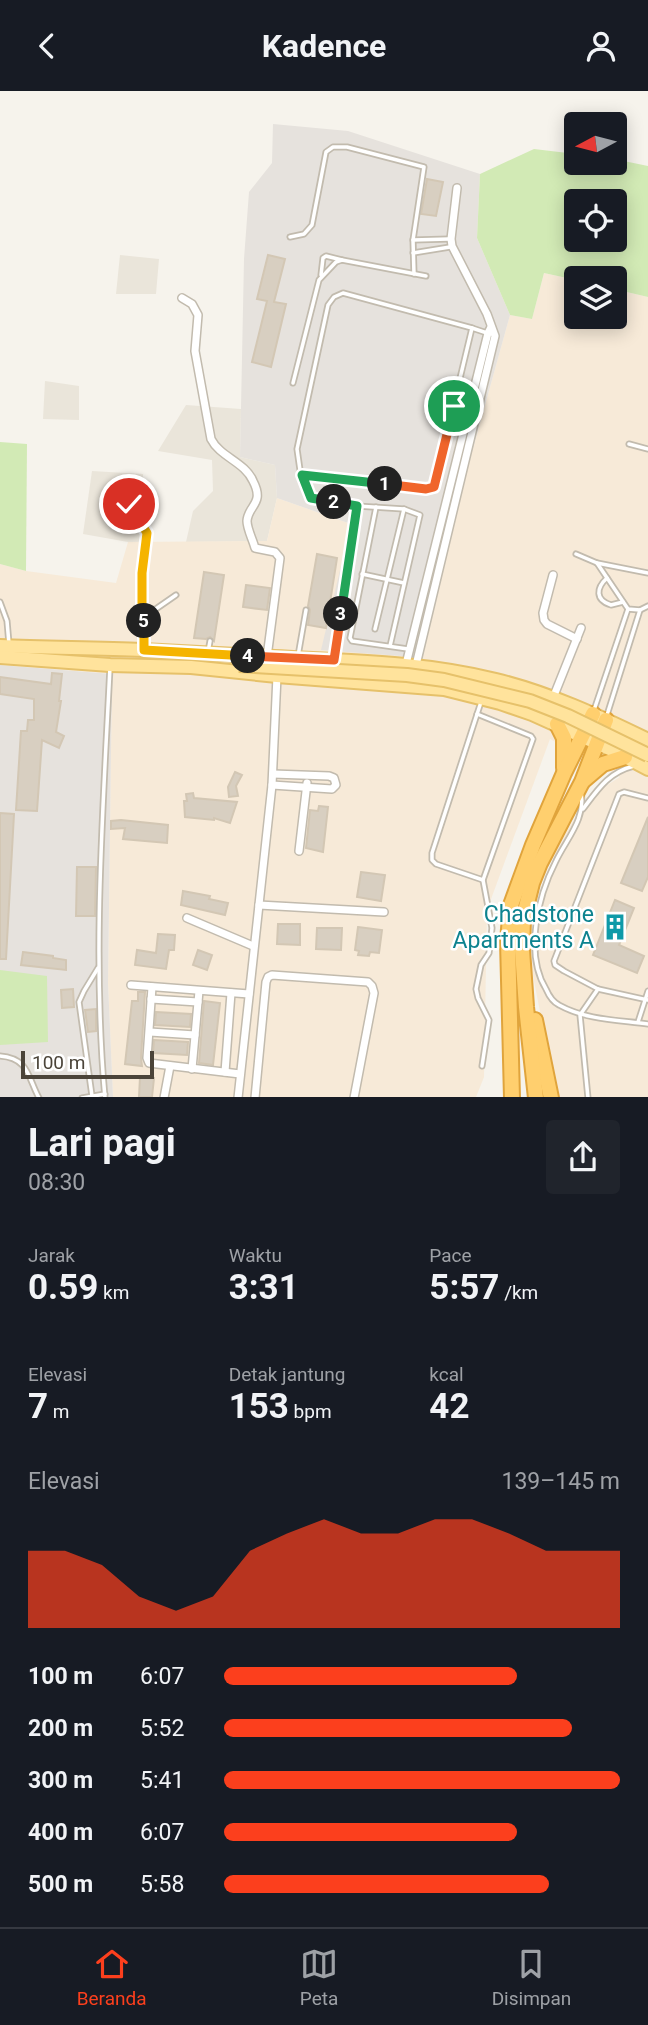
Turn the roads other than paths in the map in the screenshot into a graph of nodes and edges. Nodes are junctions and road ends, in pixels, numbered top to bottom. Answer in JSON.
{"nodes":[{"id":1,"x":457,"y":188,"type":"dead end"},
{"id":2,"x":290,"y":237,"type":"dead end"},
{"id":3,"x":413,"y":240,"type":"junction"},
{"id":4,"x":452,"y":243,"type":"junction"},
{"id":5,"x":413,"y":253,"type":"junction"},
{"id":6,"x":342,"y":260,"type":"junction"},
{"id":7,"x":414,"y":274,"type":"junction"},
{"id":8,"x":426,"y":276,"type":"dead end"},
{"id":9,"x":320,"y":278,"type":"junction"},
{"id":10,"x":182,"y":299,"type":"dead end"},
{"id":11,"x":472,"y":328,"type":"junction"},
{"id":12,"x":491,"y":332,"type":"junction"},
{"id":13,"x":293,"y":383,"type":"dead end"},
{"id":14,"x":629,"y":444,"type":"dead end"},
{"id":15,"x":648,"y":449,"type":"edge"},
{"id":16,"x":302,"y":475,"type":"junction"},
{"id":17,"x":116,"y":498,"type":"dead end"},
{"id":18,"x":357,"y":506,"type":"junction"},
{"id":19,"x":376,"y":507,"type":"junction"},
{"id":20,"x":404,"y":509,"type":"junction"},
{"id":21,"x":576,"y":554,"type":"dead end"},
{"id":22,"x":597,"y":563,"type":"junction"},
{"id":23,"x":648,"y":573,"type":"edge"},
{"id":24,"x":362,"y":574,"type":"junction"},
{"id":25,"x":553,"y":575,"type":"dead end"},
{"id":26,"x":607,"y":578,"type":"junction"},
{"id":27,"x":387,"y":579,"type":"junction"},
{"id":28,"x":404,"y":583,"type":"junction"},
{"id":29,"x":176,"y":596,"type":"dead end"},
{"id":30,"x":0,"y":602,"type":"edge"},
{"id":31,"x":623,"y":602,"type":"junction"},
{"id":32,"x":648,"y":606,"type":"edge"},
{"id":33,"x":628,"y":609,"type":"junction"},
{"id":34,"x":306,"y":610,"type":"dead end"},
{"id":35,"x":640,"y":610,"type":"junction"},
{"id":36,"x":145,"y":624,"type":"junction"},
{"id":37,"x":581,"y":628,"type":"dead end"},
{"id":38,"x":375,"y":629,"type":"dead end"},
{"id":39,"x":577,"y":639,"type":"junction"},
{"id":40,"x":4,"y":646,"type":"edge"},
{"id":41,"x":390,"y":646,"type":"junction"},
{"id":42,"x":410,"y":649,"type":"junction"},
{"id":43,"x":144,"y":650,"type":"junction"},
{"id":44,"x":161,"y":651,"type":"junction"},
{"id":45,"x":0,"y":657,"type":"edge"},
{"id":46,"x":267,"y":657,"type":"junction"},
{"id":47,"x":297,"y":659,"type":"junction"},
{"id":48,"x":334,"y":660,"type":"junction"},
{"id":49,"x":239,"y":662,"type":"junction"},
{"id":50,"x":110,"y":665,"type":"junction"},
{"id":51,"x":411,"y":665,"type":"junction"},
{"id":52,"x":191,"y":667,"type":"junction"},
{"id":53,"x":277,"y":675,"type":"junction"},
{"id":54,"x":482,"y":698,"type":"junction"},
{"id":55,"x":552,"y":698,"type":"junction"},
{"id":56,"x":478,"y":714,"type":"junction"},
{"id":57,"x":594,"y":714,"type":"junction"},
{"id":58,"x":557,"y":725,"type":"junction"},
{"id":59,"x":625,"y":729,"type":"junction"},
{"id":60,"x":578,"y":734,"type":"junction"},
{"id":61,"x":648,"y":740,"type":"edge"},
{"id":62,"x":596,"y":743,"type":"junction"},
{"id":63,"x":648,"y":748,"type":"edge"},
{"id":64,"x":619,"y":754,"type":"junction"},
{"id":65,"x":645,"y":763,"type":"edge"},
{"id":66,"x":564,"y":773,"type":"junction"},
{"id":67,"x":272,"y":774,"type":"junction"},
{"id":68,"x":308,"y":776,"type":"junction"},
{"id":69,"x":272,"y":785,"type":"junction"},
{"id":70,"x":581,"y":785,"type":"junction"},
{"id":71,"x":306,"y":787,"type":"junction"},
{"id":72,"x":648,"y":798,"type":"edge"},
{"id":73,"x":582,"y":811,"type":"junction"},
{"id":74,"x":299,"y":851,"type":"dead end"},
{"id":75,"x":483,"y":880,"type":"junction"},
{"id":76,"x":259,"y":905,"type":"junction"},
{"id":77,"x":384,"y":912,"type":"dead end"},
{"id":78,"x":187,"y":918,"type":"dead end"},
{"id":79,"x":253,"y":946,"type":"junction"},
{"id":80,"x":99,"y":967,"type":"junction"},
{"id":81,"x":131,"y":985,"type":"dead end"},
{"id":82,"x":152,"y":987,"type":"junction"},
{"id":83,"x":525,"y":988,"type":"junction"},
{"id":84,"x":598,"y":989,"type":"junction"},
{"id":85,"x":199,"y":991,"type":"junction"},
{"id":86,"x":648,"y":991,"type":"edge"},
{"id":87,"x":231,"y":993,"type":"junction"},
{"id":88,"x":248,"y":994,"type":"junction"},
{"id":89,"x":151,"y":999,"type":"junction"},
{"id":90,"x":647,"y":999,"type":"edge"},
{"id":91,"x":198,"y":1002,"type":"junction"},
{"id":92,"x":580,"y":1015,"type":"junction"},
{"id":93,"x":638,"y":1022,"type":"junction"},
{"id":94,"x":648,"y":1024,"type":"edge"},
{"id":95,"x":150,"y":1031,"type":"junction"},
{"id":96,"x":195,"y":1035,"type":"junction"},
{"id":97,"x":0,"y":1056,"type":"edge"},
{"id":98,"x":170,"y":1066,"type":"junction"},
{"id":99,"x":482,"y":1066,"type":"dead end"},
{"id":100,"x":192,"y":1069,"type":"junction"},
{"id":101,"x":225,"y":1072,"type":"junction"},
{"id":102,"x":240,"y":1074,"type":"junction"},
{"id":103,"x":92,"y":1096,"type":"edge"},
{"id":104,"x":105,"y":1096,"type":"edge"},
{"id":105,"x":39,"y":1097,"type":"edge"},
{"id":106,"x":82,"y":1097,"type":"edge"},
{"id":107,"x":164,"y":1097,"type":"edge"},
{"id":108,"x":238,"y":1097,"type":"edge"},
{"id":109,"x":255,"y":1097,"type":"edge"},
{"id":110,"x":354,"y":1097,"type":"edge"},
{"id":111,"x":512,"y":1097,"type":"edge"},
{"id":112,"x":536,"y":1097,"type":"edge"},
{"id":113,"x":551,"y":1097,"type":"edge"},
{"id":114,"x":587,"y":1097,"type":"edge"}],
"edges":[{"from":1,"to":4,"type":"street"},
{"from":2,"to":3,"type":"lane"},
{"from":3,"to":4,"type":"lane"},
{"from":3,"to":5,"type":"lane"},
{"from":4,"to":5,"type":"lane"},
{"from":4,"to":12,"type":"street"},
{"from":5,"to":7,"type":"lane"},
{"from":6,"to":7,"type":"lane"},
{"from":6,"to":9,"type":"lane"},
{"from":6,"to":9,"type":"lane"},
{"from":7,"to":8,"type":"lane"},
{"from":9,"to":13,"type":"lane"},
{"from":10,"to":46,"type":"street"},
{"from":11,"to":12,"type":"lane"},
{"from":11,"to":16,"type":"lane"},
{"from":11,"to":16,"type":"lane"},
{"from":12,"to":42,"type":"street"},
{"from":12,"to":51,"type":"street"},
{"from":14,"to":15,"type":"lane"},
{"from":16,"to":18,"type":"lane"},
{"from":17,"to":36,"type":"street"},
{"from":18,"to":19,"type":"lane"},
{"from":18,"to":48,"type":"lane"},
{"from":19,"to":20,"type":"lane"},
{"from":19,"to":24,"type":"lane"},
{"from":20,"to":27,"type":"lane"},
{"from":20,"to":28,"type":"lane"},
{"from":21,"to":22,"type":"lane"},
{"from":22,"to":23,"type":"lane"},
{"from":22,"to":26,"type":"lane"},
{"from":24,"to":27,"type":"lane"},
{"from":24,"to":41,"type":"lane"},
{"from":25,"to":39,"type":"street"},
{"from":26,"to":31,"type":"lane"},
{"from":26,"to":31,"type":"lane"},
{"from":27,"to":28,"type":"lane"},
{"from":27,"to":38,"type":"lane"},
{"from":28,"to":41,"type":"lane"},
{"from":29,"to":36,"type":"lane"},
{"from":30,"to":40,"type":"lane"},
{"from":31,"to":33,"type":"lane"},
{"from":32,"to":35,"type":"lane"},
{"from":33,"to":35,"type":"lane"},
{"from":33,"to":57,"type":"lane"},
{"from":34,"to":47,"type":"lane"},
{"from":35,"to":57,"type":"lane"},
{"from":36,"to":43,"type":"street"},
{"from":37,"to":39,"type":"street"},
{"from":39,"to":55,"type":"street"},
{"from":40,"to":43,"type":"main road"},
{"from":41,"to":42,"type":"lane"},
{"from":42,"to":51,"type":"street"},
{"from":43,"to":44,"type":"main road"},
{"from":44,"to":46,"type":"main road"},
{"from":44,"to":49,"type":"main road"},
{"from":45,"to":50,"type":"main road"},
{"from":46,"to":47,"type":"main road"},
{"from":47,"to":48,"type":"main road"},
{"from":48,"to":51,"type":"main road"},
{"from":49,"to":52,"type":"main road"},
{"from":49,"to":63,"type":"main road","bridge":true},
{"from":49,"to":65,"type":"main road","bridge":true},
{"from":50,"to":52,"type":"main road"},
{"from":50,"to":80,"type":"lane"},
{"from":51,"to":55,"type":"main road"},
{"from":52,"to":53,"type":"main road"},
{"from":53,"to":54,"type":"main road"},
{"from":53,"to":67,"type":"street"},
{"from":54,"to":56,"type":"lane"},
{"from":54,"to":58,"type":"main road"},
{"from":55,"to":57,"type":"main road"},
{"from":56,"to":75,"type":"lane"},
{"from":56,"to":75,"type":"lane"},
{"from":57,"to":59,"type":"main road"},
{"from":57,"to":60,"type":"highway"},
{"from":57,"to":62,"type":"highway"},
{"from":58,"to":60,"type":"main road"},
{"from":58,"to":66,"type":"highway"},
{"from":59,"to":61,"type":"main road"},
{"from":59,"to":64,"type":"main road"},
{"from":60,"to":62,"type":"main road"},
{"from":60,"to":66,"type":"highway"},
{"from":62,"to":64,"type":"main road"},
{"from":62,"to":70,"type":"highway"},
{"from":64,"to":65,"type":"main road"},
{"from":64,"to":70,"type":"highway"},
{"from":65,"to":73,"type":"lane"},
{"from":66,"to":111,"type":"highway"},
{"from":67,"to":68,"type":"street"},
{"from":67,"to":69,"type":"street"},
{"from":68,"to":71,"type":"street"},
{"from":68,"to":71,"type":"street"},
{"from":69,"to":71,"type":"street"},
{"from":69,"to":76,"type":"street"},
{"from":70,"to":73,"type":"lane"},
{"from":70,"to":83,"type":"highway"},
{"from":71,"to":74,"type":"street"},
{"from":72,"to":84,"type":"lane"},
{"from":73,"to":92,"type":"lane"},
{"from":75,"to":99,"type":"lane"},
{"from":76,"to":77,"type":"street"},
{"from":76,"to":79,"type":"street"},
{"from":78,"to":79,"type":"street"},
{"from":79,"to":88,"type":"street"},
{"from":80,"to":103,"type":"lane"},
{"from":80,"to":104,"type":"lane"},
{"from":81,"to":82,"type":"street"},
{"from":82,"to":85,"type":"street"},
{"from":82,"to":89,"type":"street"},
{"from":83,"to":112,"type":"highway"},
{"from":83,"to":113,"type":"highway"},
{"from":84,"to":90,"type":"lane"},
{"from":84,"to":92,"type":"lane"},
{"from":85,"to":87,"type":"street"},
{"from":85,"to":91,"type":"street"},
{"from":86,"to":90,"type":"lane"},
{"from":87,"to":88,"type":"street"},
{"from":87,"to":101,"type":"street"},
{"from":88,"to":102,"type":"street"},
{"from":89,"to":91,"type":"street"},
{"from":89,"to":95,"type":"street"},
{"from":90,"to":93,"type":"lane"},
{"from":91,"to":96,"type":"street"},
{"from":92,"to":93,"type":"lane"},
{"from":92,"to":114,"type":"lane"},
{"from":93,"to":94,"type":"lane"},
{"from":95,"to":96,"type":"street"},
{"from":95,"to":98,"type":"street"},
{"from":96,"to":100,"type":"street"},
{"from":97,"to":105,"type":"lane"},
{"from":98,"to":100,"type":"street"},
{"from":98,"to":107,"type":"street"},
{"from":100,"to":101,"type":"street"},
{"from":101,"to":102,"type":"street"},
{"from":102,"to":108,"type":"street"},
{"from":103,"to":104,"type":"lane"},
{"from":103,"to":106,"type":"lane"},
{"from":109,"to":110,"type":"street"}]}
